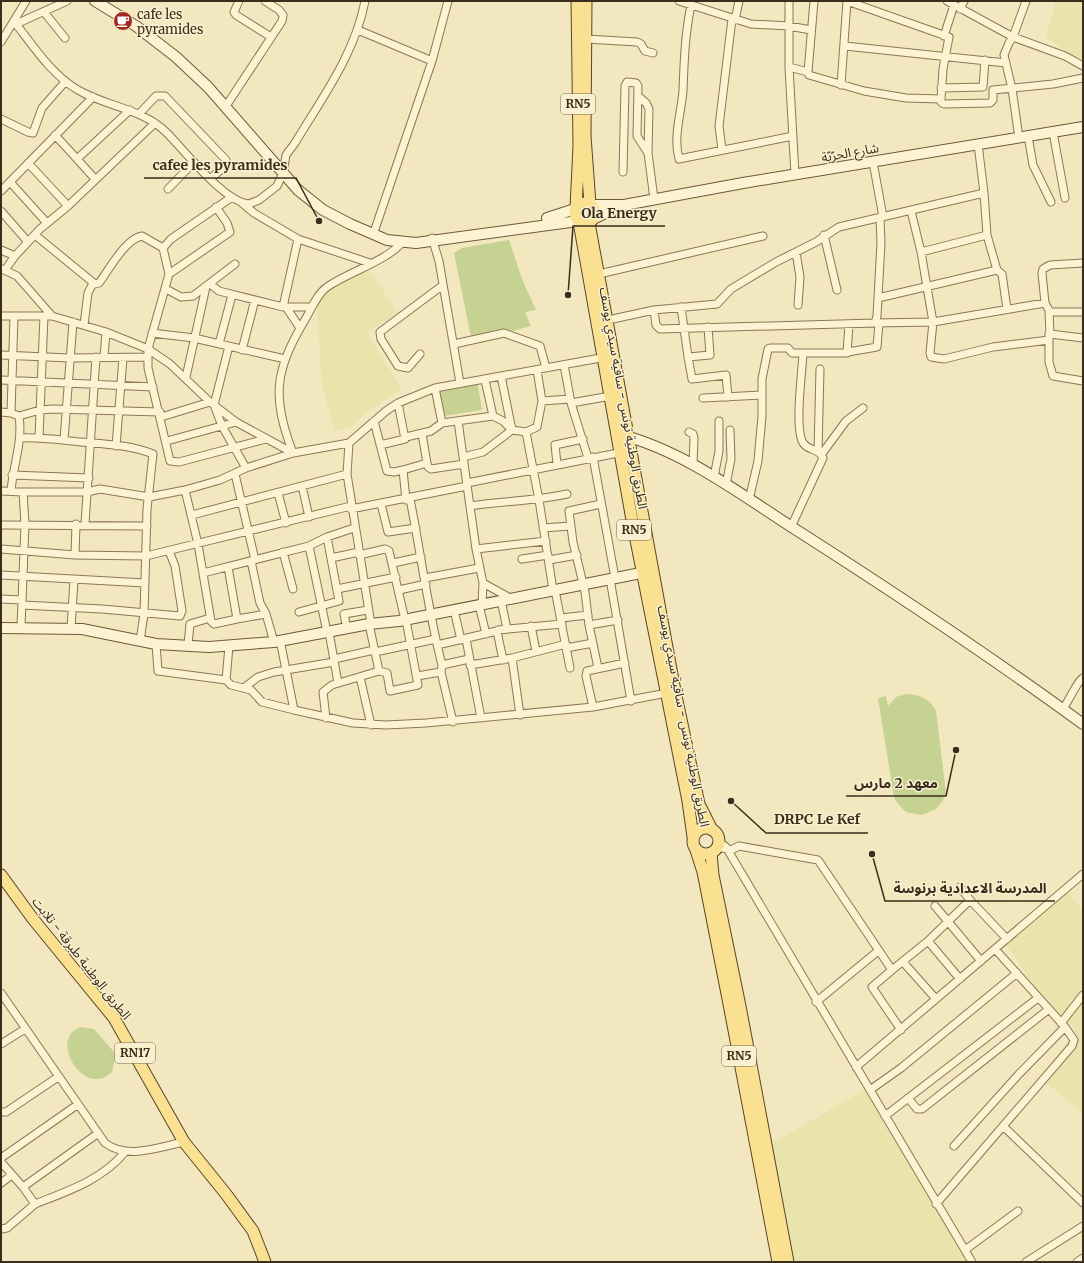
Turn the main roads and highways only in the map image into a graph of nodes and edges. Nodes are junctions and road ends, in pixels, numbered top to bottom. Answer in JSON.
{"nodes":[{"id":1,"x":95,"y":1,"type":"edge"},
{"id":2,"x":106,"y":1,"type":"edge"},
{"id":3,"x":577,"y":1,"type":"edge"},
{"id":4,"x":586,"y":1,"type":"edge"},
{"id":5,"x":1083,"y":127,"type":"edge"},
{"id":6,"x":284,"y":170,"type":"junction"},
{"id":7,"x":590,"y":204,"type":"junction"},
{"id":8,"x":622,"y":205,"type":"junction"},
{"id":9,"x":576,"y":208,"type":"junction"},
{"id":10,"x":585,"y":221,"type":"junction"},
{"id":11,"x":374,"y":233,"type":"junction"},
{"id":12,"x":433,"y":240,"type":"junction"},
{"id":13,"x":609,"y":356,"type":"junction"},
{"id":14,"x":622,"y":435,"type":"junction"},
{"id":15,"x":647,"y":571,"type":"junction"},
{"id":16,"x":1,"y":628,"type":"edge"},
{"id":17,"x":1083,"y":724,"type":"edge"},
{"id":18,"x":712,"y":830,"type":"junction"},
{"id":19,"x":694,"y":837,"type":"junction"},
{"id":20,"x":721,"y":849,"type":"junction"},
{"id":21,"x":696,"y":850,"type":"junction"},
{"id":22,"x":2,"y":880,"type":"edge"},
{"id":23,"x":257,"y":1239,"type":"junction"},
{"id":24,"x":265,"y":1262,"type":"edge"},
{"id":25,"x":272,"y":1262,"type":"edge"},
{"id":26,"x":778,"y":1262,"type":"edge"},
{"id":27,"x":788,"y":1262,"type":"edge"}],
"edges":[{"from":1,"to":6,"type":"main road"},
{"from":2,"to":6,"type":"main road"},
{"from":3,"to":9,"type":"main road","number":"RN5"},
{"from":4,"to":7,"type":"main road","number":"RN5"},
{"from":5,"to":8,"type":"main road","name":"شارع الحرّيّة"},
{"from":6,"to":11,"type":"main road"},
{"from":7,"to":8,"type":"main road","name":"شارع الحرّيّة"},
{"from":7,"to":9,"type":"main road"},
{"from":7,"to":10,"type":"main road"},
{"from":8,"to":10,"type":"main road","name":"شارع الحرّيّة"},
{"from":9,"to":10,"type":"main road"},
{"from":9,"to":12,"type":"main road"},
{"from":10,"to":12,"type":"main road","name":"شارع الحرّيّة"},
{"from":10,"to":13,"type":"main road","name":"الطريق الوطنية تونس - ساقية سيدي يوسف","number":"RN5"},
{"from":10,"to":13,"type":"main road","name":"الطريق الوطنية تونس - ساقية سيدي يوسف","number":"RN5"},
{"from":11,"to":12,"type":"main road"},
{"from":11,"to":12,"type":"main road"},
{"from":13,"to":14,"type":"main road","name":"الطريق الوطنية تونس - ساقية سيدي يوسف","number":"RN5"},
{"from":13,"to":14,"type":"main road","name":"الطريق الوطنية تونس - ساقية سيدي يوسف","number":"RN5"},
{"from":14,"to":15,"type":"main road","name":"الطريق الوطنية تونس - ساقية سيدي يوسف","number":"RN5"},
{"from":14,"to":17,"type":"main road"},
{"from":15,"to":16,"type":"main road"},
{"from":15,"to":18,"type":"main road","name":"الطريق الوطنية تونس - ساقية سيدي يوسف","number":"RN5"},
{"from":15,"to":19,"type":"main road","name":"الطريق الوطنية تونس - ساقية سيدي يوسف","number":"RN5"},
{"from":18,"to":19,"type":"main road"},
{"from":18,"to":20,"type":"main road","number":"RN5"},
{"from":19,"to":21,"type":"main road","number":"RN5"},
{"from":20,"to":21,"type":"main road"},
{"from":20,"to":27,"type":"main road","number":"RN5"},
{"from":21,"to":26,"type":"main road","number":"RN5"},
{"from":22,"to":23,"type":"main road","name":"الطريق الوطنية طبرقة - تلابت","number":"RN17"},
{"from":23,"to":24,"type":"main road","name":"الطريق الوطنية طبرقة - تلابت","number":"RN17"},
{"from":23,"to":25,"type":"main road","name":"الطريق الوطنية طبرقة - تلابت","number":"RN17"}]}
